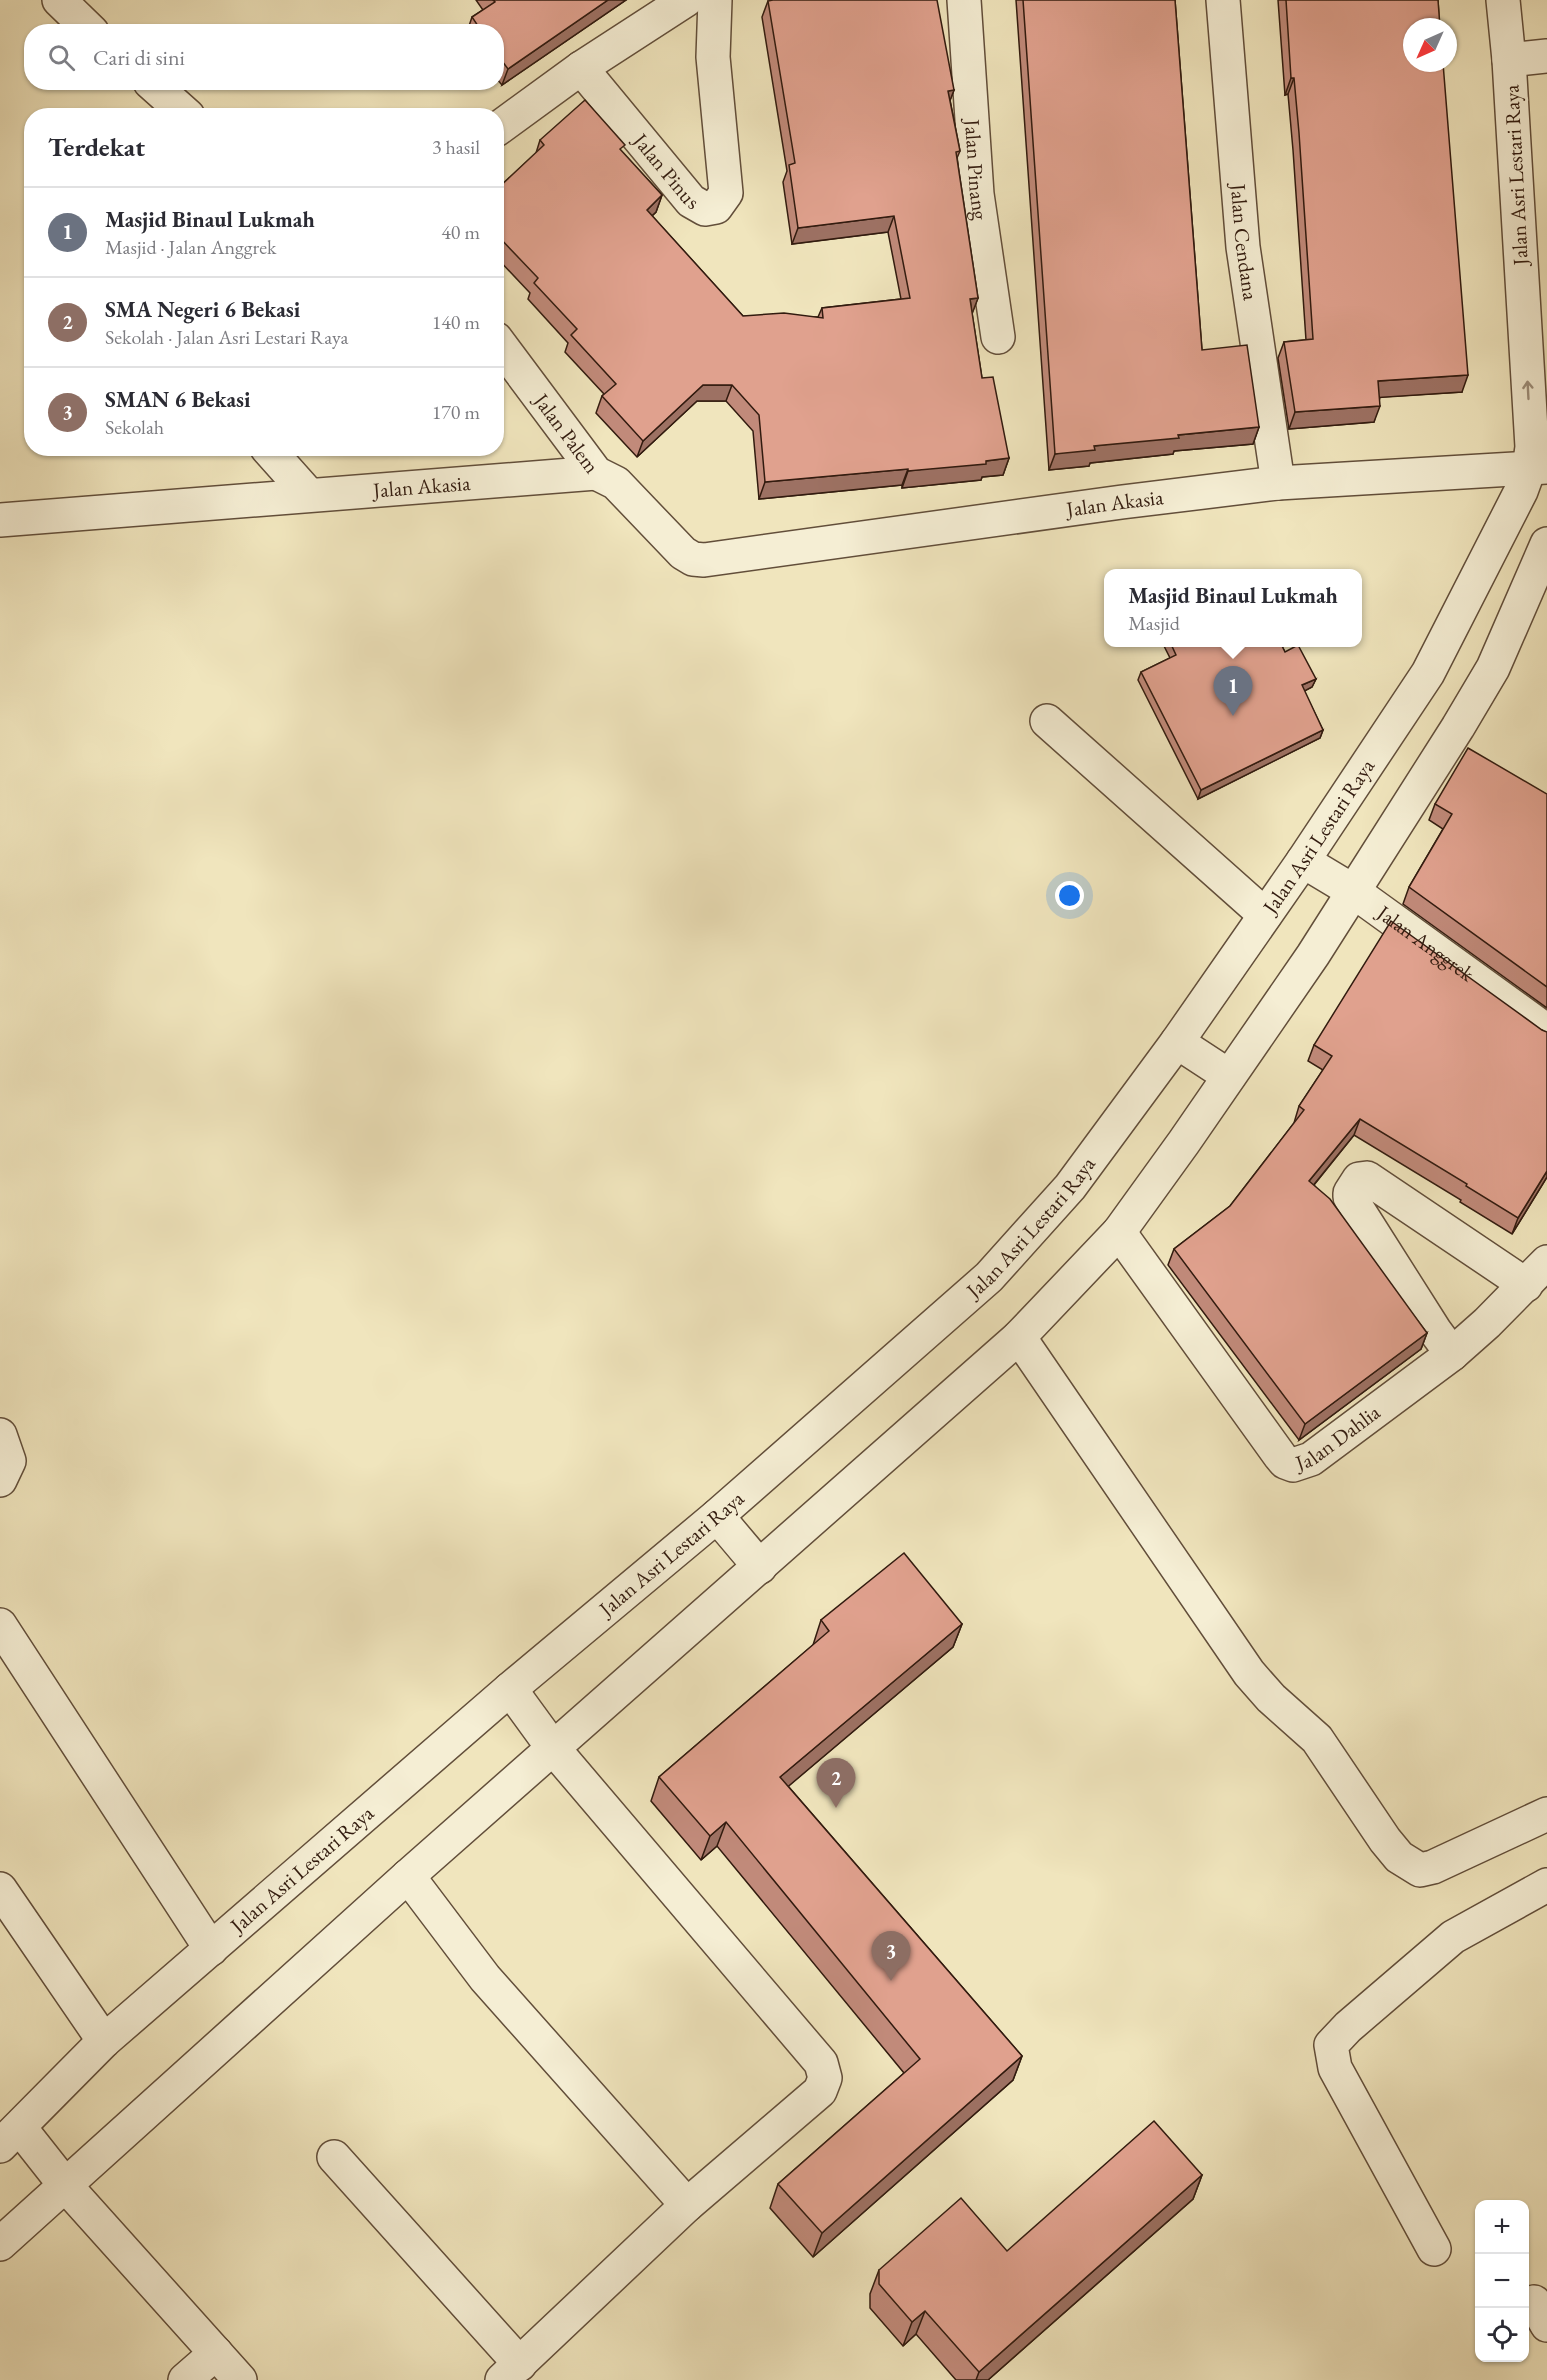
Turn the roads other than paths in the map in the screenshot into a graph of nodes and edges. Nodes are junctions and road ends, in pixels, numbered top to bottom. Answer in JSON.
{"nodes":[{"id":1,"x":59,"y":0,"type":"edge"},
{"id":2,"x":686,"y":0,"type":"edge"},
{"id":3,"x":715,"y":0,"type":"edge"},
{"id":4,"x":964,"y":0,"type":"edge"},
{"id":5,"x":1222,"y":0,"type":"edge"},
{"id":6,"x":1503,"y":0,"type":"edge"},
{"id":7,"x":84,"y":24,"type":"edge"},
{"id":8,"x":1547,"y":56,"type":"edge"},
{"id":9,"x":1509,"y":60,"type":"junction"},
{"id":10,"x":581,"y":68,"type":"junction"},
{"id":11,"x":159,"y":90,"type":"edge"},
{"id":12,"x":179,"y":108,"type":"edge"},
{"id":13,"x":504,"y":124,"type":"edge"},
{"id":14,"x":998,"y":338,"type":"dead end"},
{"id":15,"x":504,"y":350,"type":"edge"},
{"id":16,"x":274,"y":456,"type":"edge"},
{"id":17,"x":1538,"y":468,"type":"edge"},
{"id":18,"x":596,"y":473,"type":"junction"},
{"id":19,"x":1278,"y":483,"type":"junction"},
{"id":20,"x":308,"y":494,"type":"junction"},
{"id":21,"x":0,"y":520,"type":"edge"},
{"id":22,"x":1547,"y":543,"type":"edge"},
{"id":23,"x":704,"y":560,"type":"joint"},
{"id":24,"x":1047,"y":721,"type":"dead end"},
{"id":25,"x":1303,"y":861,"type":"junction"},
{"id":26,"x":1353,"y":891,"type":"junction"},
{"id":27,"x":1265,"y":915,"type":"junction"},
{"id":28,"x":1547,"y":1031,"type":"edge"},
{"id":29,"x":1177,"y":1042,"type":"junction"},
{"id":30,"x":1229,"y":1076,"type":"junction"},
{"id":31,"x":1119,"y":1232,"type":"junction"},
{"id":32,"x":1537,"y":1274,"type":"edge"},
{"id":33,"x":1019,"y":1337,"type":"junction"},
{"id":34,"x":1452,"y":1354,"type":"junction"},
{"id":35,"x":0,"y":1435,"type":"edge"},
{"id":36,"x":0,"y":1479,"type":"edge"},
{"id":37,"x":717,"y":1516,"type":"junction"},
{"id":38,"x":760,"y":1567,"type":"junction"},
{"id":39,"x":0,"y":1625,"type":"edge"},
{"id":40,"x":510,"y":1689,"type":"junction"},
{"id":41,"x":553,"y":1748,"type":"junction"},
{"id":42,"x":1547,"y":1814,"type":"edge"},
{"id":43,"x":408,"y":1876,"type":"junction"},
{"id":44,"x":1547,"y":1885,"type":"edge"},
{"id":45,"x":0,"y":1889,"type":"edge"},
{"id":46,"x":211,"y":1949,"type":"junction"},
{"id":47,"x":104,"y":2041,"type":"junction"},
{"id":48,"x":10,"y":2137,"type":"edge"},
{"id":49,"x":334,"y":2157,"type":"dead end"},
{"id":50,"x":65,"y":2185,"type":"junction"},
{"id":51,"x":687,"y":2205,"type":"junction"},
{"id":52,"x":0,"y":2244,"type":"edge"},
{"id":53,"x":1434,"y":2249,"type":"dead end"},
{"id":54,"x":216,"y":2353,"type":"junction"},
{"id":55,"x":511,"y":2372,"type":"edge"},
{"id":56,"x":185,"y":2380,"type":"edge"},
{"id":57,"x":240,"y":2380,"type":"edge"}],
"edges":[{"from":1,"to":7,"type":"street"},
{"from":2,"to":10,"type":"street"},
{"from":3,"to":10,"type":"street","name":"Jalan Pinus"},
{"from":4,"to":14,"type":"street","name":"Jalan Pinang"},
{"from":5,"to":19,"type":"street","name":"Jalan Cendana"},
{"from":6,"to":9,"type":"street","name":"Jalan Asri Lestari Raya"},
{"from":8,"to":9,"type":"street"},
{"from":17,"to":9,"type":"street","name":"Jalan Asri Lestari Raya","one_way":true},
{"from":10,"to":13,"type":"street"},
{"from":11,"to":12,"type":"street"},
{"from":15,"to":18,"type":"street","name":"Jalan Palem"},
{"from":16,"to":20,"type":"street"},
{"from":17,"to":19,"type":"street","name":"Jalan Akasia"},
{"from":17,"to":25,"type":"street","name":"Jalan Asri Lestari Raya"},
{"from":18,"to":20,"type":"street","name":"Jalan Akasia"},
{"from":18,"to":23,"type":"street","name":"Jalan Palem"},
{"from":19,"to":23,"type":"street","name":"Jalan Akasia"},
{"from":20,"to":21,"type":"street","name":"Jalan Akasia"},
{"from":22,"to":26,"type":"street"},
{"from":24,"to":27,"type":"street"},
{"from":25,"to":26,"type":"street","name":"Jalan Anggrek"},
{"from":25,"to":27,"type":"street","name":"Jalan Asri Lestari Raya"},
{"from":26,"to":28,"type":"street","name":"Jalan Anggrek"},
{"from":26,"to":30,"type":"street"},
{"from":27,"to":29,"type":"street","name":"Jalan Asri Lestari Raya"},
{"from":29,"to":30,"type":"street"},
{"from":29,"to":37,"type":"street","name":"Jalan Asri Lestari Raya"},
{"from":30,"to":31,"type":"street"},
{"from":31,"to":33,"type":"street"},
{"from":31,"to":34,"type":"street","name":"Jalan Dahlia"},
{"from":32,"to":34,"type":"street","name":"Jalan Dahlia"},
{"from":32,"to":34,"type":"street"},
{"from":33,"to":38,"type":"street"},
{"from":33,"to":42,"type":"street"},
{"from":35,"to":36,"type":"street"},
{"from":37,"to":38,"type":"street"},
{"from":37,"to":40,"type":"street","name":"Jalan Asri Lestari Raya"},
{"from":38,"to":41,"type":"street"},
{"from":39,"to":46,"type":"street"},
{"from":40,"to":41,"type":"street"},
{"from":40,"to":46,"type":"street","name":"Jalan Asri Lestari Raya"},
{"from":41,"to":43,"type":"street"},
{"from":41,"to":51,"type":"street"},
{"from":43,"to":50,"type":"street"},
{"from":43,"to":51,"type":"street"},
{"from":44,"to":53,"type":"street"},
{"from":45,"to":47,"type":"street"},
{"from":46,"to":47,"type":"street","name":"Jalan Asri Lestari Raya"},
{"from":47,"to":48,"type":"street","name":"Jalan Asri Lestari Raya"},
{"from":48,"to":50,"type":"street"},
{"from":49,"to":55,"type":"street"},
{"from":50,"to":52,"type":"street"},
{"from":50,"to":54,"type":"street"},
{"from":51,"to":55,"type":"street"},
{"from":54,"to":56,"type":"street"},
{"from":54,"to":57,"type":"street"}]}
